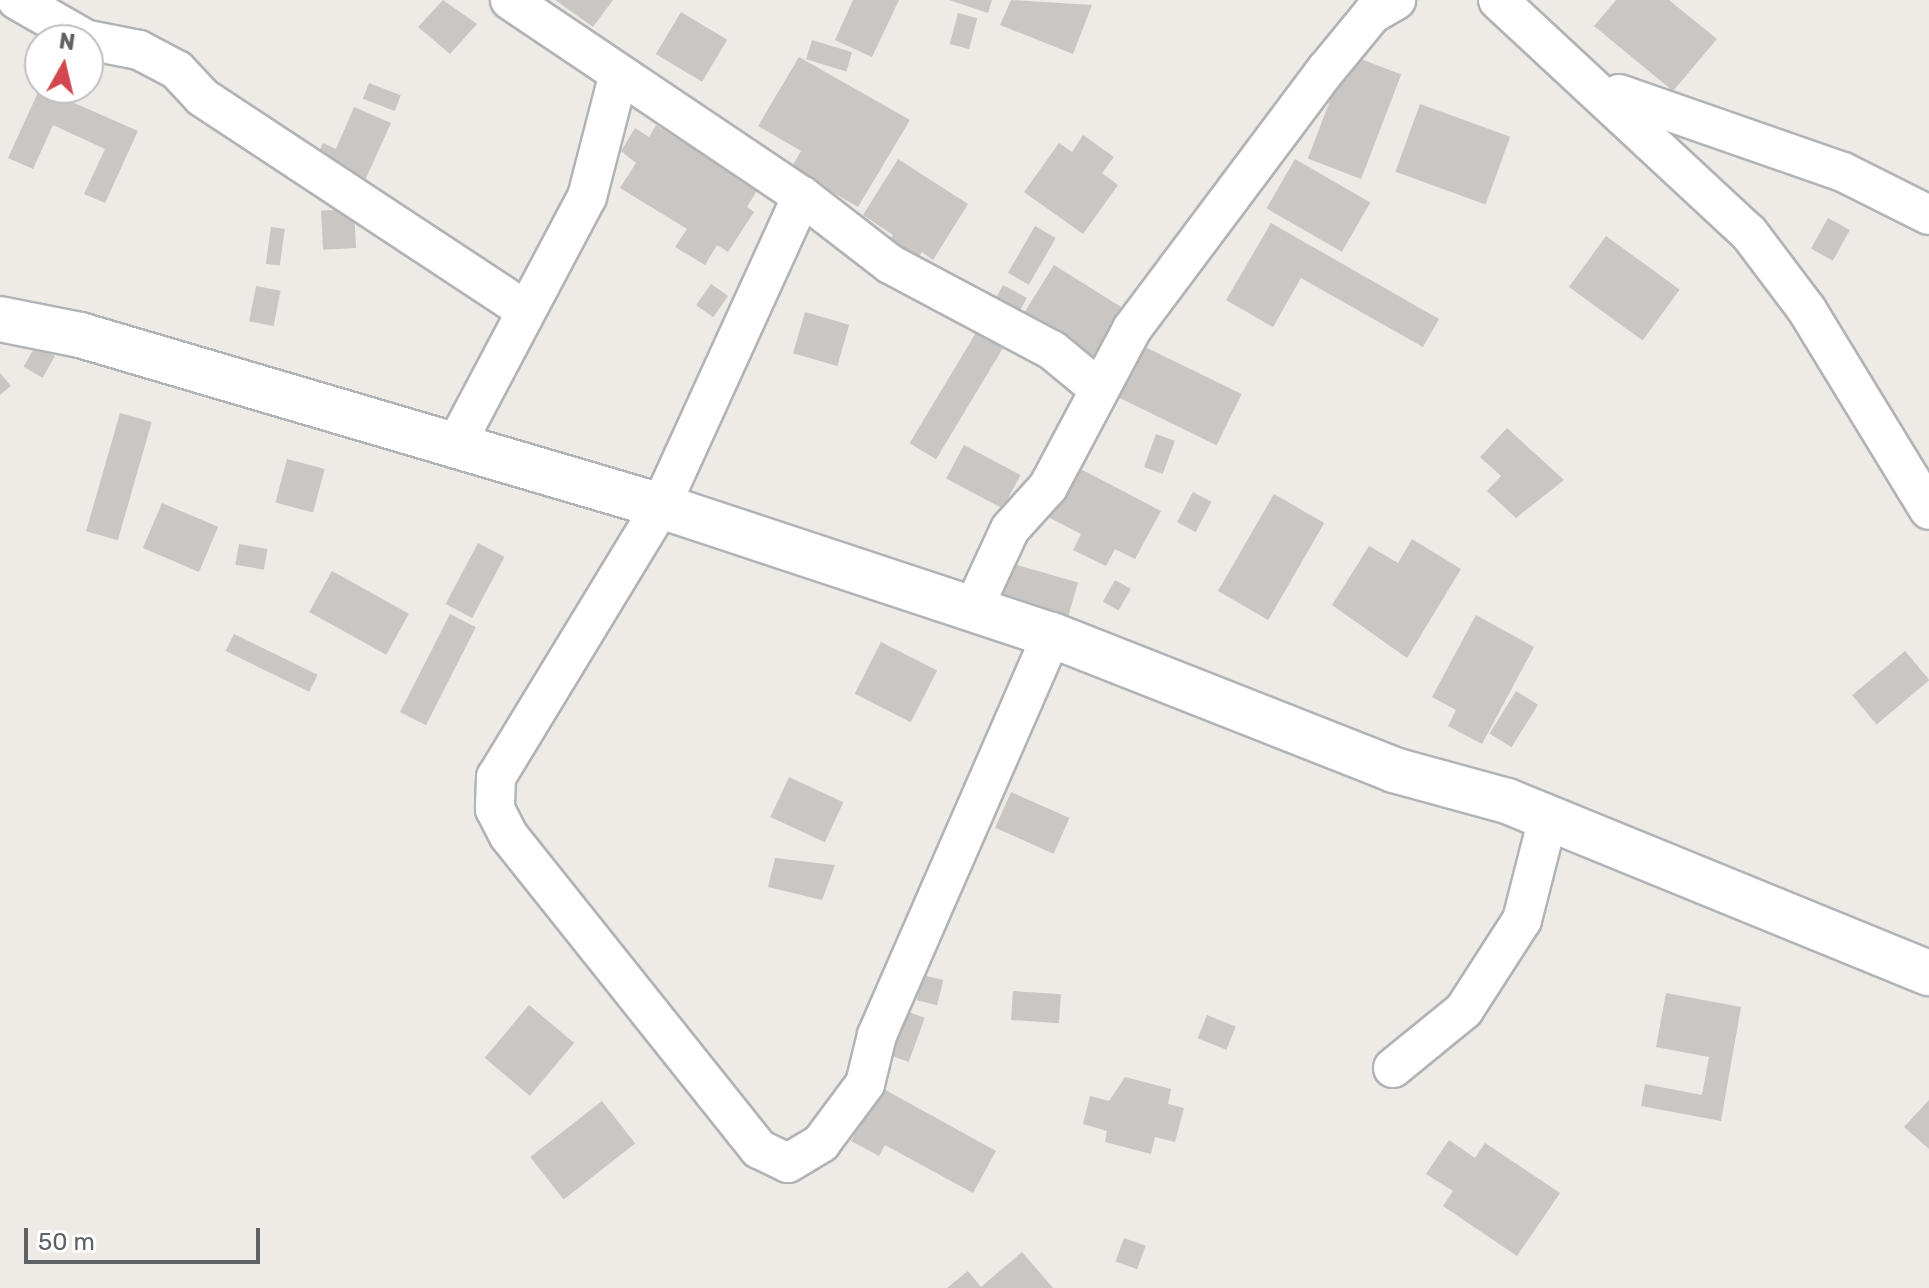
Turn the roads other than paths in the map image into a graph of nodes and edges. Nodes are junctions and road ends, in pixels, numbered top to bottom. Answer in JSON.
{"nodes":[{"id":1,"x":17,"y":0,"type":"edge"},
{"id":2,"x":510,"y":0,"type":"edge"},
{"id":3,"x":1396,"y":0,"type":"edge"},
{"id":4,"x":1498,"y":0,"type":"edge"},
{"id":5,"x":59,"y":24,"type":"edge"},
{"id":6,"x":104,"y":43,"type":"edge"},
{"id":7,"x":618,"y":77,"type":"junction"},
{"id":8,"x":1598,"y":86,"type":"junction"},
{"id":9,"x":802,"y":196,"type":"junction"},
{"id":10,"x":1929,"y":215,"type":"edge"},
{"id":11,"x":523,"y":309,"type":"junction"},
{"id":12,"x":0,"y":319,"type":"edge"},
{"id":13,"x":1098,"y":388,"type":"junction"},
{"id":14,"x":454,"y":448,"type":"junction"},
{"id":15,"x":661,"y":506,"type":"junction"},
{"id":16,"x":1929,"y":510,"type":"edge"},
{"id":17,"x":972,"y":611,"type":"junction"},
{"id":18,"x":1052,"y":635,"type":"junction"},
{"id":19,"x":1548,"y":818,"type":"junction"},
{"id":20,"x":1929,"y":973,"type":"edge"},
{"id":21,"x":1393,"y":1068,"type":"dead end"}],
"edges":[{"from":1,"to":5,"type":"street"},
{"from":2,"to":7,"type":"street"},
{"from":3,"to":13,"type":"street"},
{"from":4,"to":8,"type":"street"},
{"from":6,"to":11,"type":"street"},
{"from":7,"to":9,"type":"street"},
{"from":7,"to":11,"type":"street"},
{"from":8,"to":10,"type":"street"},
{"from":8,"to":16,"type":"street"},
{"from":9,"to":13,"type":"street"},
{"from":9,"to":15,"type":"street"},
{"from":11,"to":14,"type":"street"},
{"from":12,"to":14,"type":"street"},
{"from":13,"to":17,"type":"street"},
{"from":14,"to":15,"type":"street"},
{"from":15,"to":17,"type":"street"},
{"from":15,"to":18,"type":"street"},
{"from":17,"to":18,"type":"street"},
{"from":18,"to":19,"type":"street"},
{"from":19,"to":20,"type":"street"},
{"from":19,"to":21,"type":"street"}]}
